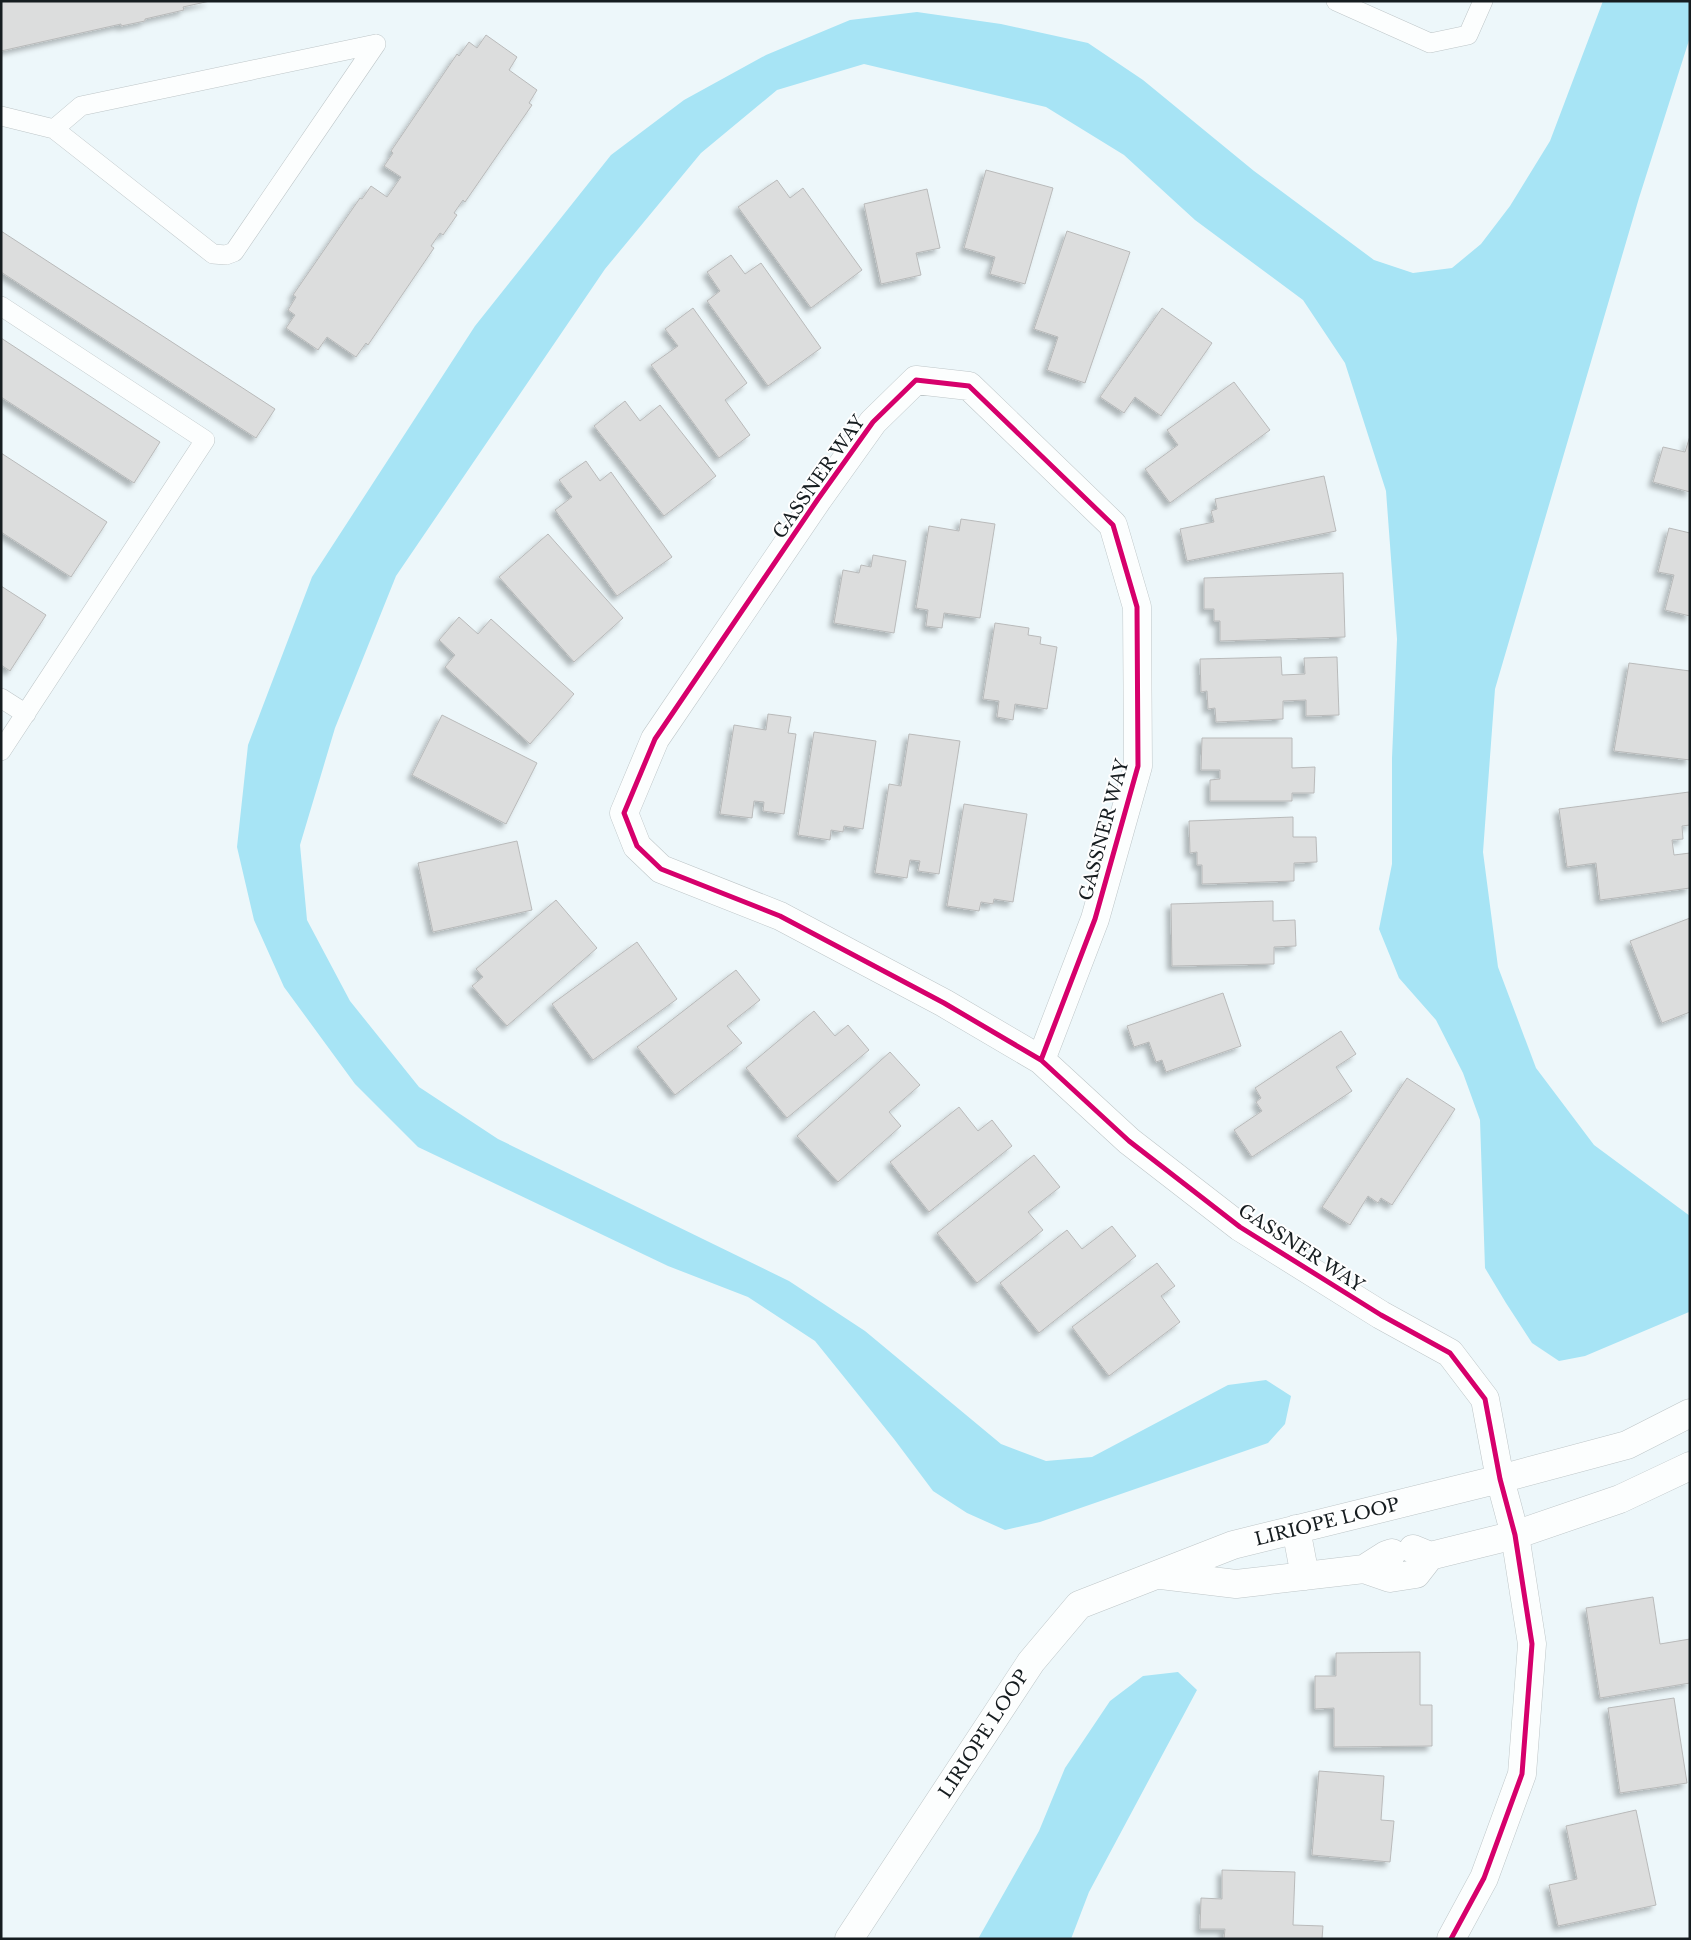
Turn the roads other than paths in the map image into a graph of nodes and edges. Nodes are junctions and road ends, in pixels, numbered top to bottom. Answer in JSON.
{"nodes":[{"id":1,"x":1336,"y":1,"type":"edge"},
{"id":2,"x":1483,"y":1,"type":"edge"},
{"id":3,"x":1,"y":116,"type":"edge"},
{"id":4,"x":54,"y":129,"type":"junction"},
{"id":5,"x":1,"y":306,"type":"edge"},
{"id":6,"x":1,"y":698,"type":"edge"},
{"id":7,"x":26,"y":714,"type":"junction"},
{"id":8,"x":1,"y":751,"type":"edge"},
{"id":9,"x":1041,"y":1060,"type":"junction"},
{"id":10,"x":1690,"y":1413,"type":"edge"},
{"id":11,"x":1690,"y":1466,"type":"edge"},
{"id":12,"x":1500,"y":1479,"type":"junction"},
{"id":13,"x":1296,"y":1529,"type":"junction"},
{"id":14,"x":1515,"y":1535,"type":"junction"},
{"id":15,"x":1412,"y":1553,"type":"junction"},
{"id":16,"x":1364,"y":1569,"type":"junction"},
{"id":17,"x":1157,"y":1574,"type":"junction"},
{"id":18,"x":1305,"y":1576,"type":"junction"},
{"id":19,"x":849,"y":1939,"type":"edge"},
{"id":20,"x":1451,"y":1939,"type":"edge"}],
"edges":[{"from":1,"to":2,"type":"lane"},
{"from":3,"to":4,"type":"lane"},
{"from":4,"to":4,"type":"lane"},
{"from":5,"to":7,"type":"lane"},
{"from":6,"to":7,"type":"lane"},
{"from":7,"to":8,"type":"lane"},
{"from":9,"to":9,"type":"street","name":"GASSNER WAY"},
{"from":9,"to":12,"type":"street","name":"GASSNER WAY"},
{"from":10,"to":12,"type":"street","name":"LIRIOPE LOOP"},
{"from":11,"to":14,"type":"street","name":"LIRIOPE LOOP"},
{"from":12,"to":13,"type":"street","name":"LIRIOPE LOOP"},
{"from":12,"to":14,"type":"street"},
{"from":13,"to":17,"type":"street","name":"LIRIOPE LOOP"},
{"from":13,"to":18,"type":"street"},
{"from":14,"to":15,"type":"street","name":"LIRIOPE LOOP"},
{"from":14,"to":20,"type":"street"},
{"from":15,"to":16,"type":"street","name":"LIRIOPE LOOP"},
{"from":15,"to":16,"type":"street","name":"LIRIOPE LOOP"},
{"from":16,"to":18,"type":"street","name":"LIRIOPE LOOP"},
{"from":17,"to":18,"type":"street","name":"LIRIOPE LOOP"},
{"from":17,"to":19,"type":"street","name":"LIRIOPE LOOP"}]}
